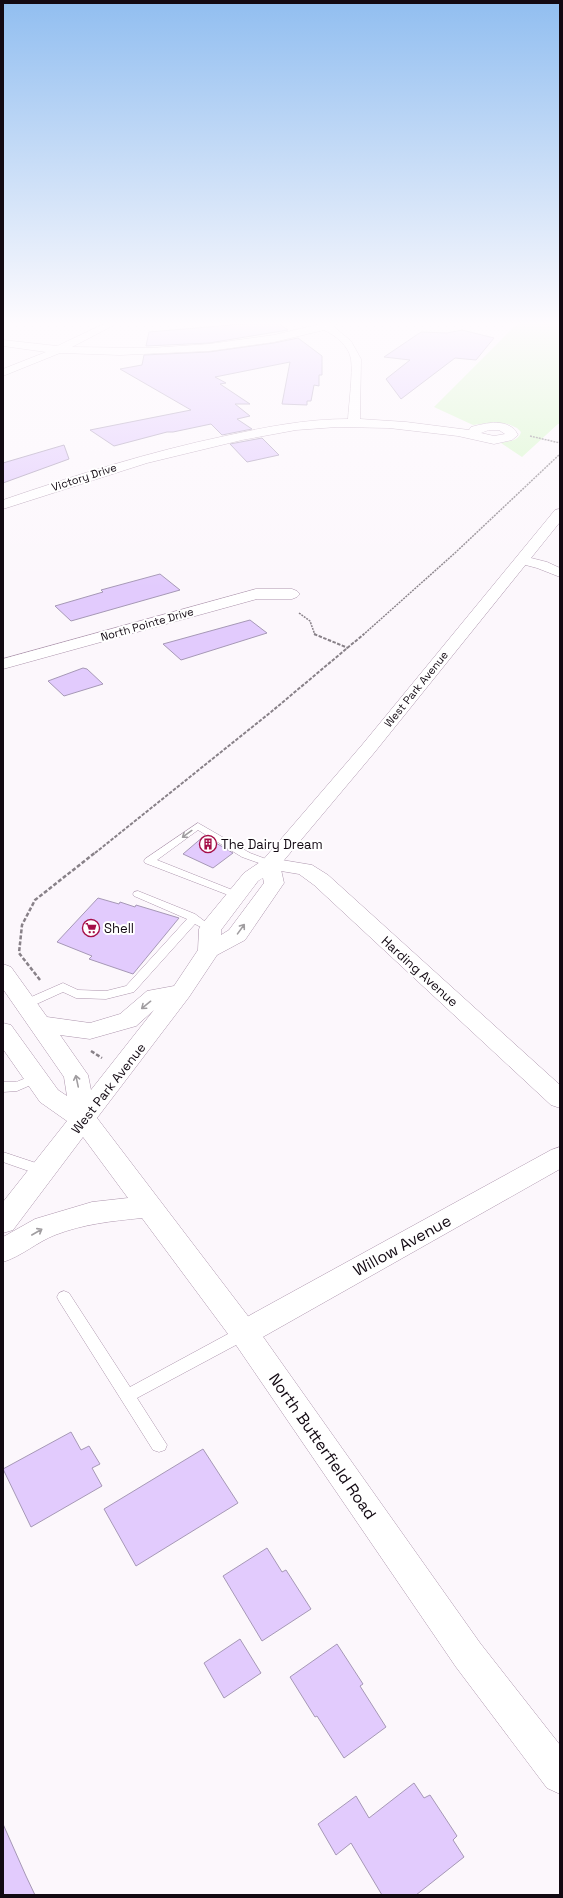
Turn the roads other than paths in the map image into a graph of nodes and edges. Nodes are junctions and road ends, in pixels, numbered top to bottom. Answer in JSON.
{"nodes":[{"id":1,"x":354,"y":412,"type":"edge"},
{"id":2,"x":354,"y":423,"type":"junction"},
{"id":3,"x":512,"y":433,"type":"road end"},
{"id":4,"x":3,"y":505,"type":"edge"},
{"id":5,"x":560,"y":513,"type":"edge"},
{"id":6,"x":523,"y":560,"type":"junction"},
{"id":7,"x":560,"y":573,"type":"edge"},
{"id":8,"x":292,"y":594,"type":"dead end"},
{"id":9,"x":3,"y":664,"type":"edge"},
{"id":10,"x":270,"y":864,"type":"junction"},
{"id":11,"x":138,"y":894,"type":"dead end"},
{"id":12,"x":236,"y":895,"type":"junction"},
{"id":13,"x":204,"y":933,"type":"junction"},
{"id":14,"x":3,"y":972,"type":"edge"},
{"id":15,"x":181,"y":992,"type":"junction"},
{"id":16,"x":26,"y":1004,"type":"junction"},
{"id":17,"x":40,"y":1024,"type":"junction"},
{"id":18,"x":3,"y":1031,"type":"edge"},
{"id":19,"x":36,"y":1078,"type":"junction"},
{"id":20,"x":3,"y":1087,"type":"edge"},
{"id":21,"x":560,"y":1099,"type":"edge"},
{"id":22,"x":84,"y":1119,"type":"junction"},
{"id":23,"x":3,"y":1156,"type":"edge"},
{"id":24,"x":560,"y":1157,"type":"edge"},
{"id":25,"x":43,"y":1171,"type":"junction"},
{"id":26,"x":149,"y":1206,"type":"junction"},
{"id":27,"x":3,"y":1222,"type":"edge"},
{"id":28,"x":3,"y":1251,"type":"edge"},
{"id":29,"x":64,"y":1297,"type":"dead end"},
{"id":30,"x":244,"y":1333,"type":"junction"},
{"id":31,"x":126,"y":1396,"type":"junction"},
{"id":32,"x":158,"y":1445,"type":"dead end"},
{"id":33,"x":560,"y":1775,"type":"edge"}],
"edges":[{"from":1,"to":2,"type":"street"},
{"from":2,"to":3,"type":"street","name":"Victory Drive"},
{"from":2,"to":4,"type":"street","name":"Victory Drive"},
{"from":5,"to":6,"type":"street","name":"West Park Avenue"},
{"from":6,"to":7,"type":"street"},
{"from":6,"to":10,"type":"street","name":"West Park Avenue"},
{"from":8,"to":9,"type":"street","name":"North Pointe Drive"},
{"from":10,"to":12,"type":"street","name":"West Park Avenue"},
{"from":10,"to":12,"type":"lane","one_way":true},
{"from":13,"to":10,"type":"street","name":"West Park Avenue","one_way":true},
{"from":10,"to":21,"type":"street","name":"Harding Avenue"},
{"from":11,"to":13,"type":"lane"},
{"from":12,"to":13,"type":"street","name":"West Park Avenue"},
{"from":13,"to":15,"type":"street","name":"West Park Avenue"},
{"from":13,"to":16,"type":"lane"},
{"from":14,"to":16,"type":"street"},
{"from":15,"to":17,"type":"street","one_way":true},
{"from":15,"to":22,"type":"street","name":"West Park Avenue"},
{"from":16,"to":17,"type":"street"},
{"from":22,"to":17,"type":"street","one_way":true},
{"from":18,"to":19,"type":"street"},
{"from":19,"to":20,"type":"lane"},
{"from":19,"to":22,"type":"street"},
{"from":22,"to":25,"type":"street","name":"West Park Avenue"},
{"from":22,"to":26,"type":"street","name":"North Butterfield Road"},
{"from":23,"to":25,"type":"lane"},
{"from":24,"to":30,"type":"street","name":"Willow Avenue"},
{"from":25,"to":27,"type":"street","name":"West Park Avenue"},
{"from":28,"to":26,"type":"street","one_way":true},
{"from":26,"to":30,"type":"street","name":"North Butterfield Road"},
{"from":29,"to":31,"type":"lane"},
{"from":30,"to":31,"type":"lane"},
{"from":30,"to":33,"type":"street","name":"North Butterfield Road"},
{"from":31,"to":32,"type":"lane"}]}
